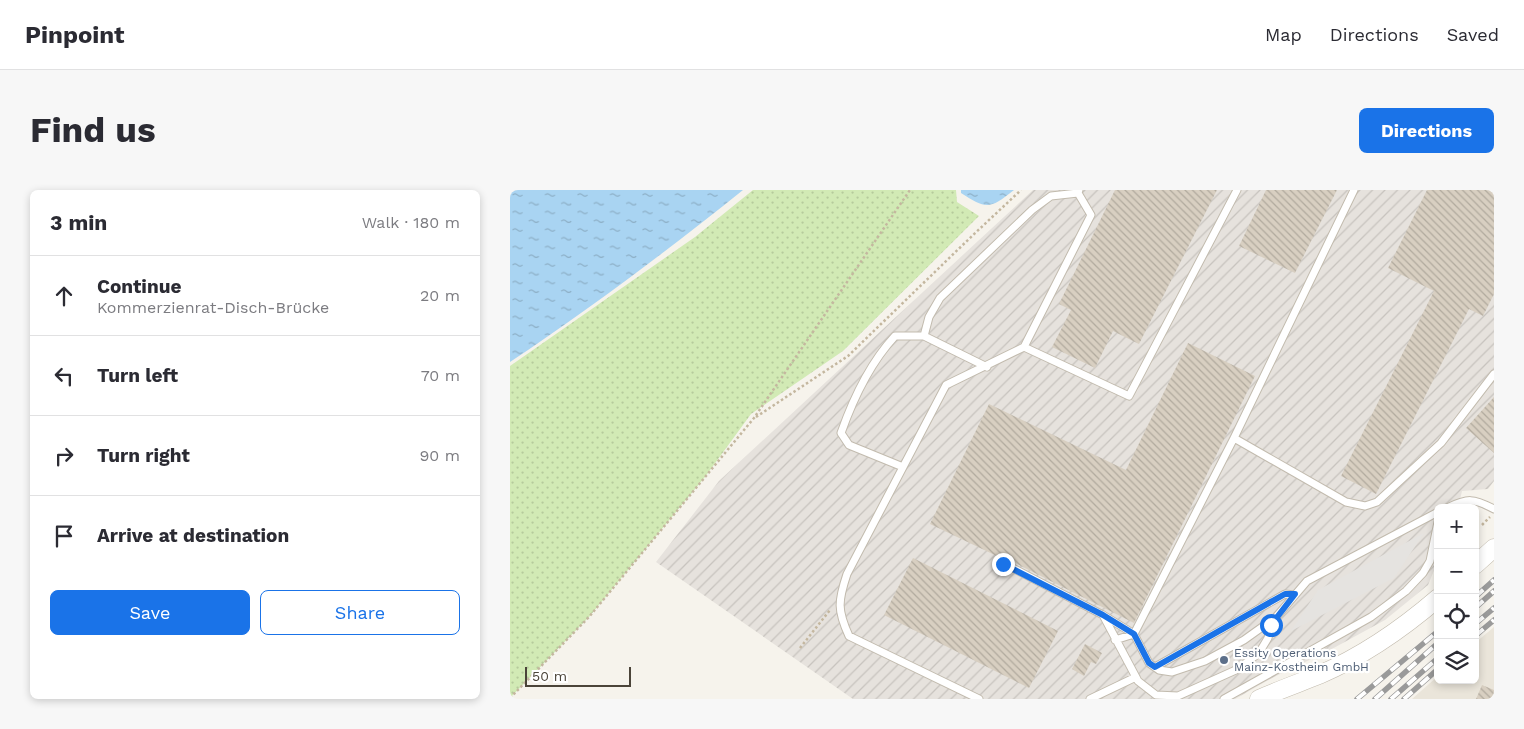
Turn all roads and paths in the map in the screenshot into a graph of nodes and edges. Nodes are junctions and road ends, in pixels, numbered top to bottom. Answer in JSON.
{"nodes":[{"id":1,"x":910,"y":190,"type":"edge"},
{"id":2,"x":1022,"y":190,"type":"edge"},
{"id":3,"x":1237,"y":190,"type":"edge"},
{"id":4,"x":1354,"y":190,"type":"edge"},
{"id":5,"x":1079,"y":191,"type":"edge"},
{"id":6,"x":924,"y":336,"type":"junction"},
{"id":7,"x":1024,"y":347,"type":"junction"},
{"id":8,"x":987,"y":366,"type":"junction"},
{"id":9,"x":1494,"y":374,"type":"edge"},
{"id":10,"x":754,"y":418,"type":"junction"},
{"id":11,"x":1234,"y":438,"type":"junction"},
{"id":12,"x":903,"y":467,"type":"junction"},
{"id":13,"x":1456,"y":504,"type":"edge"},
{"id":14,"x":1494,"y":509,"type":"edge"},
{"id":15,"x":1434,"y":514,"type":"edge"},
{"id":16,"x":1434,"y":540,"type":"edge"},
{"id":17,"x":1494,"y":548,"type":"edge"},
{"id":18,"x":1479,"y":561,"type":"edge"},
{"id":19,"x":1003,"y":564,"type":"dead end"},
{"id":20,"x":1295,"y":594,"type":"junction"},
{"id":21,"x":840,"y":597,"type":"junction"},
{"id":22,"x":1434,"y":601,"type":"edge"},
{"id":23,"x":1103,"y":615,"type":"junction"},
{"id":24,"x":1277,"y":616,"type":"junction"},
{"id":25,"x":1134,"y":634,"type":"junction"},
{"id":26,"x":1115,"y":640,"type":"junction"},
{"id":27,"x":800,"y":648,"type":"dead end"},
{"id":28,"x":1155,"y":667,"type":"junction"},
{"id":29,"x":1136,"y":677,"type":"junction"},
{"id":30,"x":511,"y":697,"type":"edge"},
{"id":31,"x":979,"y":699,"type":"edge"},
{"id":32,"x":1090,"y":699,"type":"edge"},
{"id":33,"x":1224,"y":699,"type":"edge"},
{"id":34,"x":1259,"y":699,"type":"edge"}],
"edges":[{"from":1,"to":10,"type":"path"},
{"from":2,"to":10,"type":"path"},
{"from":3,"to":7,"type":"lane"},
{"from":4,"to":11,"type":"lane"},
{"from":5,"to":6,"type":"lane"},
{"from":5,"to":7,"type":"lane"},
{"from":6,"to":8,"type":"lane"},
{"from":6,"to":12,"type":"lane"},
{"from":7,"to":8,"type":"lane"},
{"from":8,"to":12,"type":"lane"},
{"from":9,"to":11,"type":"lane"},
{"from":10,"to":30,"type":"path"},
{"from":11,"to":25,"type":"lane"},
{"from":12,"to":21,"type":"lane"},
{"from":13,"to":14,"type":"lane"},
{"from":15,"to":20,"type":"lane"},
{"from":16,"to":33,"type":"lane"},
{"from":17,"to":18,"type":"street"},
{"from":19,"to":23,"type":"lane"},
{"from":20,"to":24,"type":"lane"},
{"from":20,"to":28,"type":"lane"},
{"from":21,"to":27,"type":"path"},
{"from":21,"to":31,"type":"lane"},
{"from":22,"to":34,"type":"street"},
{"from":23,"to":25,"type":"lane"},
{"from":23,"to":26,"type":"lane"},
{"from":24,"to":28,"type":"lane"},
{"from":24,"to":29,"type":"lane"},
{"from":25,"to":26,"type":"lane"},
{"from":25,"to":28,"type":"lane"},
{"from":26,"to":29,"type":"lane"},
{"from":29,"to":32,"type":"lane"}]}
